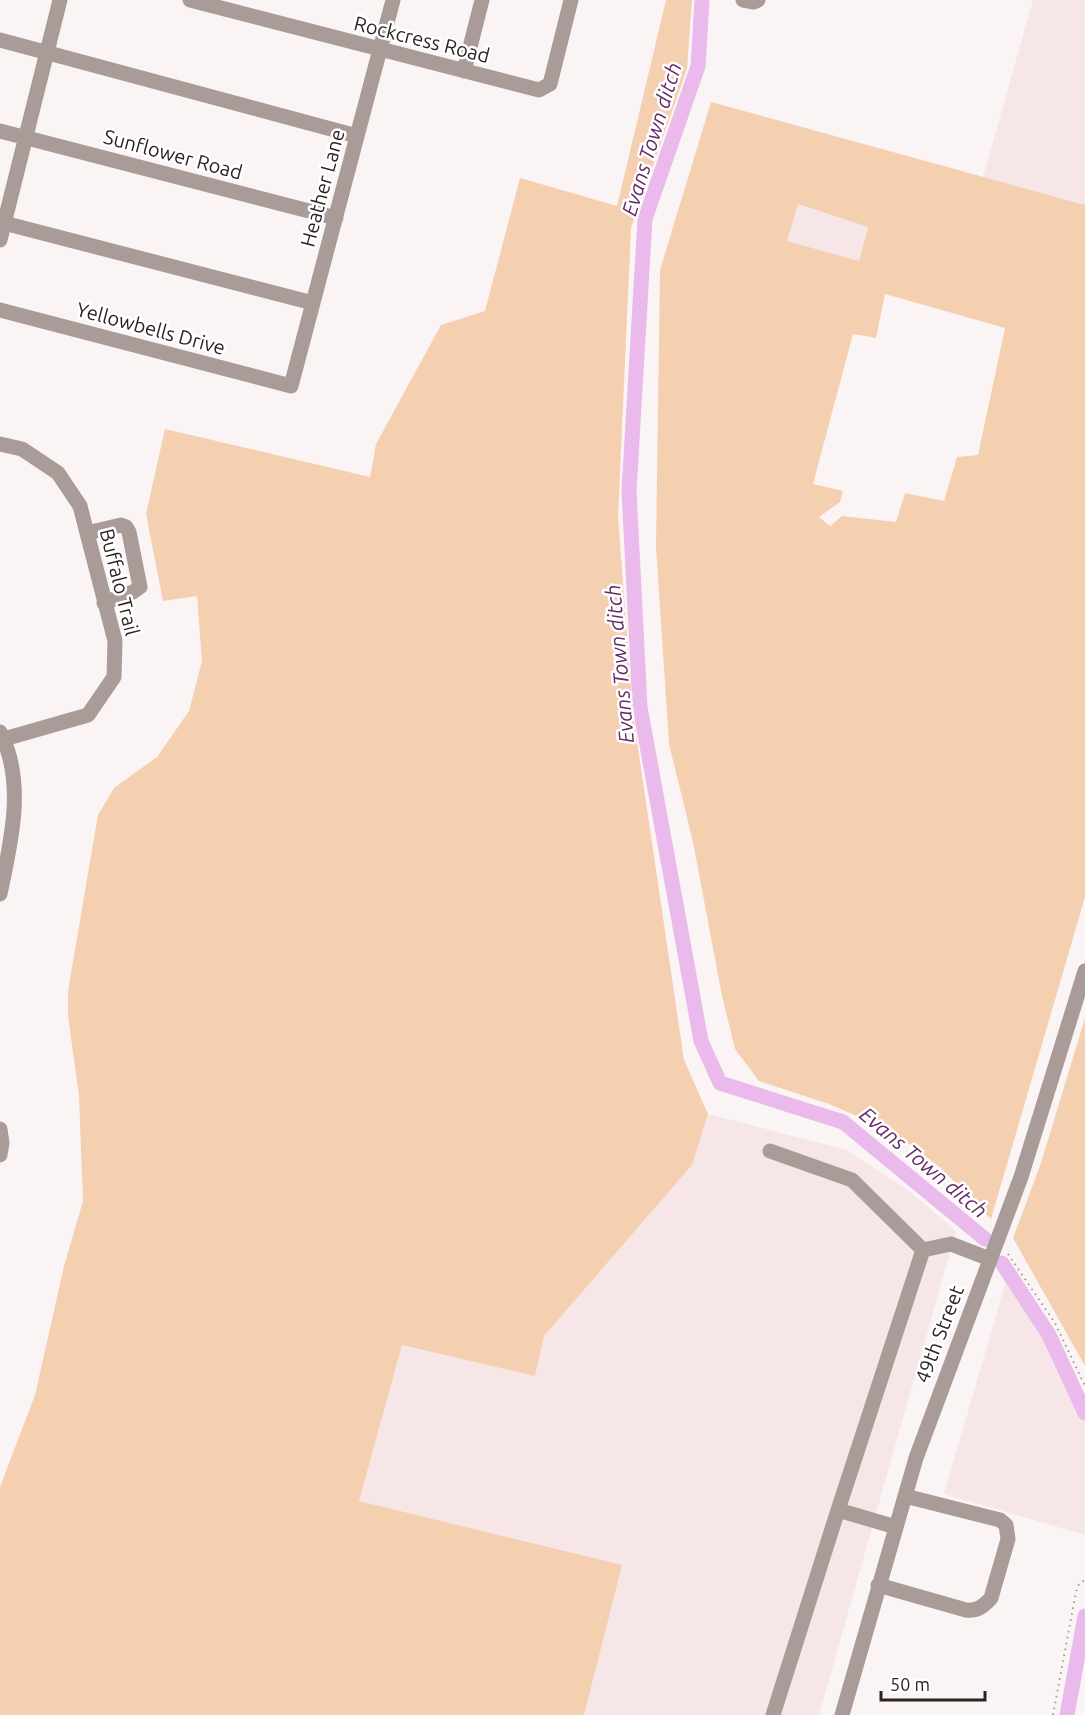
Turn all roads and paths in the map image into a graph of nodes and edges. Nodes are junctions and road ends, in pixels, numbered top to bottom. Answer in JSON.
{"nodes":[{"id":1,"x":60,"y":0,"type":"edge"},
{"id":2,"x":190,"y":0,"type":"edge"},
{"id":3,"x":393,"y":0,"type":"edge"},
{"id":4,"x":482,"y":0,"type":"edge"},
{"id":5,"x":572,"y":0,"type":"edge"},
{"id":6,"x":743,"y":0,"type":"edge"},
{"id":7,"x":758,"y":0,"type":"edge"},
{"id":8,"x":0,"y":40,"type":"edge"},
{"id":9,"x":380,"y":50,"type":"junction"},
{"id":10,"x":47,"y":53,"type":"junction"},
{"id":11,"x":464,"y":71,"type":"junction"},
{"id":12,"x":0,"y":131,"type":"edge"},
{"id":13,"x":357,"y":136,"type":"junction"},
{"id":14,"x":26,"y":138,"type":"junction"},
{"id":15,"x":336,"y":218,"type":"junction"},
{"id":16,"x":2,"y":222,"type":"edge"},
{"id":17,"x":0,"y":240,"type":"edge"},
{"id":18,"x":313,"y":303,"type":"junction"},
{"id":19,"x":0,"y":310,"type":"edge"},
{"id":20,"x":291,"y":386,"type":"joint"},
{"id":21,"x":0,"y":444,"type":"edge"},
{"id":22,"x":87,"y":533,"type":"junction"},
{"id":23,"x":105,"y":603,"type":"junction"},
{"id":24,"x":2,"y":735,"type":"edge"},
{"id":25,"x":0,"y":894,"type":"edge"},
{"id":26,"x":1085,"y":971,"type":"edge"},
{"id":27,"x":0,"y":1129,"type":"edge"},
{"id":28,"x":771,"y":1151,"type":"dead end"},
{"id":29,"x":0,"y":1155,"type":"edge"},
{"id":30,"x":998,"y":1239,"type":"junction"},
{"id":31,"x":923,"y":1250,"type":"junction"},
{"id":32,"x":990,"y":1259,"type":"junction"},
{"id":33,"x":1085,"y":1386,"type":"edge"},
{"id":34,"x":905,"y":1496,"type":"junction"},
{"id":35,"x":838,"y":1510,"type":"junction"},
{"id":36,"x":896,"y":1527,"type":"junction"},
{"id":37,"x":1085,"y":1580,"type":"edge"},
{"id":38,"x":878,"y":1585,"type":"junction"},
{"id":39,"x":773,"y":1715,"type":"edge"},
{"id":40,"x":842,"y":1715,"type":"edge"},
{"id":41,"x":1053,"y":1715,"type":"edge"}],
"edges":[{"from":1,"to":10,"type":"street"},
{"from":2,"to":9,"type":"street","name":"Rockcress Road"},
{"from":3,"to":9,"type":"street","name":"Heather Lane"},
{"from":4,"to":11,"type":"street"},
{"from":5,"to":11,"type":"street","name":"Rockcress Road"},
{"from":6,"to":7,"type":"street"},
{"from":8,"to":10,"type":"street"},
{"from":9,"to":11,"type":"street","name":"Rockcress Road"},
{"from":9,"to":13,"type":"street","name":"Heather Lane"},
{"from":10,"to":13,"type":"street"},
{"from":10,"to":14,"type":"street"},
{"from":12,"to":14,"type":"street","name":"Sunflower Road"},
{"from":13,"to":15,"type":"street","name":"Heather Lane"},
{"from":14,"to":15,"type":"street","name":"Sunflower Road"},
{"from":14,"to":16,"type":"street"},
{"from":15,"to":18,"type":"street","name":"Heather Lane"},
{"from":16,"to":17,"type":"street"},
{"from":16,"to":18,"type":"street"},
{"from":18,"to":20,"type":"street","name":"Heather Lane"},
{"from":19,"to":20,"type":"street","name":"Yellowbells Drive"},
{"from":21,"to":22,"type":"street","name":"Buffalo Trail"},
{"from":22,"to":23,"type":"street","name":"Buffalo Trail"},
{"from":22,"to":23,"type":"street"},
{"from":23,"to":24,"type":"street","name":"Buffalo Trail"},
{"from":24,"to":25,"type":"street"},
{"from":26,"to":30,"type":"street","name":"49th Street"},
{"from":27,"to":29,"type":"street"},
{"from":28,"to":31,"type":"street"},
{"from":30,"to":32,"type":"street","name":"49th Street"},
{"from":30,"to":33,"type":"path"},
{"from":31,"to":32,"type":"street"},
{"from":31,"to":35,"type":"street"},
{"from":32,"to":34,"type":"street","name":"49th Street"},
{"from":34,"to":36,"type":"street","name":"49th Street"},
{"from":34,"to":38,"type":"street"},
{"from":35,"to":36,"type":"street"},
{"from":35,"to":39,"type":"street"},
{"from":36,"to":38,"type":"street","name":"49th Street"},
{"from":37,"to":41,"type":"path"},
{"from":38,"to":40,"type":"street","name":"49th Street"}]}
